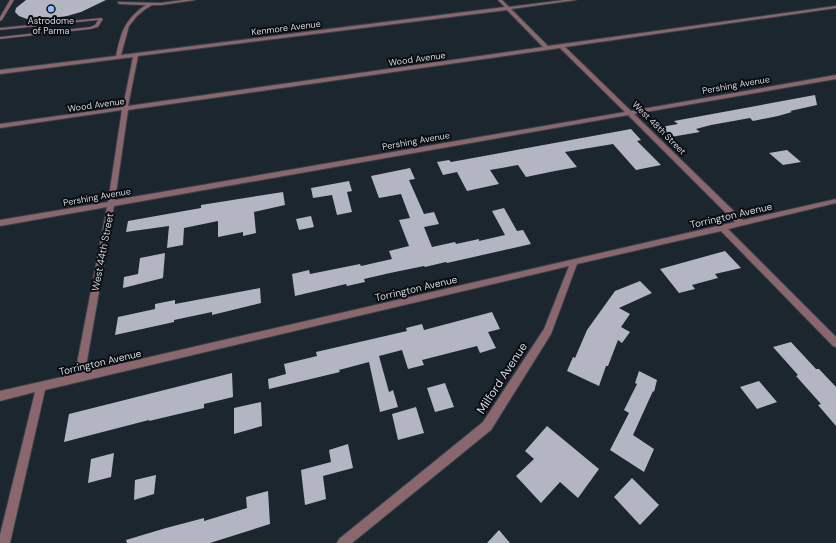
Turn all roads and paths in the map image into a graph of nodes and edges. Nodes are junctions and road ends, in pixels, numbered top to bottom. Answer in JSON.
{"nodes":[{"id":1,"x":12,"y":0,"type":"edge"},
{"id":2,"x":157,"y":0,"type":"edge"},
{"id":3,"x":193,"y":0,"type":"edge"},
{"id":4,"x":500,"y":0,"type":"edge"},
{"id":5,"x":574,"y":0,"type":"edge"},
{"id":6,"x":120,"y":3,"type":"dead end"},
{"id":7,"x":150,"y":4,"type":"junction"},
{"id":8,"x":836,"y":7,"type":"edge"},
{"id":9,"x":508,"y":8,"type":"junction"},
{"id":10,"x":0,"y":20,"type":"edge"},
{"id":11,"x":0,"y":29,"type":"edge"},
{"id":12,"x":0,"y":38,"type":"edge"},
{"id":13,"x":562,"y":47,"type":"junction"},
{"id":14,"x":548,"y":49,"type":"junction"},
{"id":15,"x":136,"y":55,"type":"junction"},
{"id":16,"x":118,"y":57,"type":"junction"},
{"id":17,"x":0,"y":72,"type":"edge"},
{"id":18,"x":836,"y":77,"type":"edge"},
{"id":19,"x":125,"y":109,"type":"junction"},
{"id":20,"x":629,"y":112,"type":"junction"},
{"id":21,"x":0,"y":126,"type":"edge"},
{"id":22,"x":836,"y":201,"type":"edge"},
{"id":23,"x":111,"y":203,"type":"junction"},
{"id":24,"x":0,"y":223,"type":"edge"},
{"id":25,"x":741,"y":223,"type":"junction"},
{"id":26,"x":723,"y":228,"type":"junction"},
{"id":27,"x":574,"y":263,"type":"junction"},
{"id":28,"x":836,"y":343,"type":"edge"},
{"id":29,"x":79,"y":378,"type":"junction"},
{"id":30,"x":41,"y":387,"type":"junction"},
{"id":31,"x":0,"y":396,"type":"edge"},
{"id":32,"x":4,"y":543,"type":"edge"},
{"id":33,"x":343,"y":543,"type":"edge"}],
"edges":[{"from":1,"to":10,"type":"lane"},
{"from":2,"to":7,"type":"street"},
{"from":3,"to":7,"type":"street"},
{"from":4,"to":9,"type":"street"},
{"from":5,"to":9,"type":"street","name":"Kenmore Avenue"},
{"from":6,"to":7,"type":"street"},
{"from":7,"to":16,"type":"street"},
{"from":8,"to":13,"type":"street","name":"Wood Avenue"},
{"from":9,"to":14,"type":"street"},
{"from":9,"to":15,"type":"street","name":"Kenmore Avenue"},
{"from":11,"to":12,"type":"lane"},
{"from":13,"to":14,"type":"street","name":"Wood Avenue"},
{"from":13,"to":20,"type":"street","name":"West 48th Street"},
{"from":14,"to":19,"type":"street","name":"Wood Avenue"},
{"from":15,"to":16,"type":"street","name":"Kenmore Avenue"},
{"from":15,"to":19,"type":"street","name":"West 44th Street"},
{"from":16,"to":17,"type":"street","name":"Kenmore Avenue"},
{"from":18,"to":20,"type":"street","name":"Pershing Avenue"},
{"from":19,"to":21,"type":"street","name":"Wood Avenue"},
{"from":19,"to":23,"type":"street","name":"West 44th Street"},
{"from":20,"to":23,"type":"street","name":"Pershing Avenue"},
{"from":20,"to":25,"type":"street","name":"West 48th Street"},
{"from":22,"to":25,"type":"street","name":"Torrington Avenue"},
{"from":23,"to":24,"type":"street","name":"Pershing Avenue"},
{"from":23,"to":29,"type":"street","name":"West 44th Street"},
{"from":25,"to":26,"type":"street","name":"Torrington Avenue"},
{"from":26,"to":27,"type":"street","name":"Torrington Avenue"},
{"from":26,"to":28,"type":"street"},
{"from":27,"to":29,"type":"street","name":"Torrington Avenue"},
{"from":27,"to":33,"type":"street","name":"Milford Avenue"},
{"from":29,"to":30,"type":"street","name":"Torrington Avenue"},
{"from":30,"to":31,"type":"street","name":"Torrington Avenue"},
{"from":30,"to":32,"type":"street"}]}
